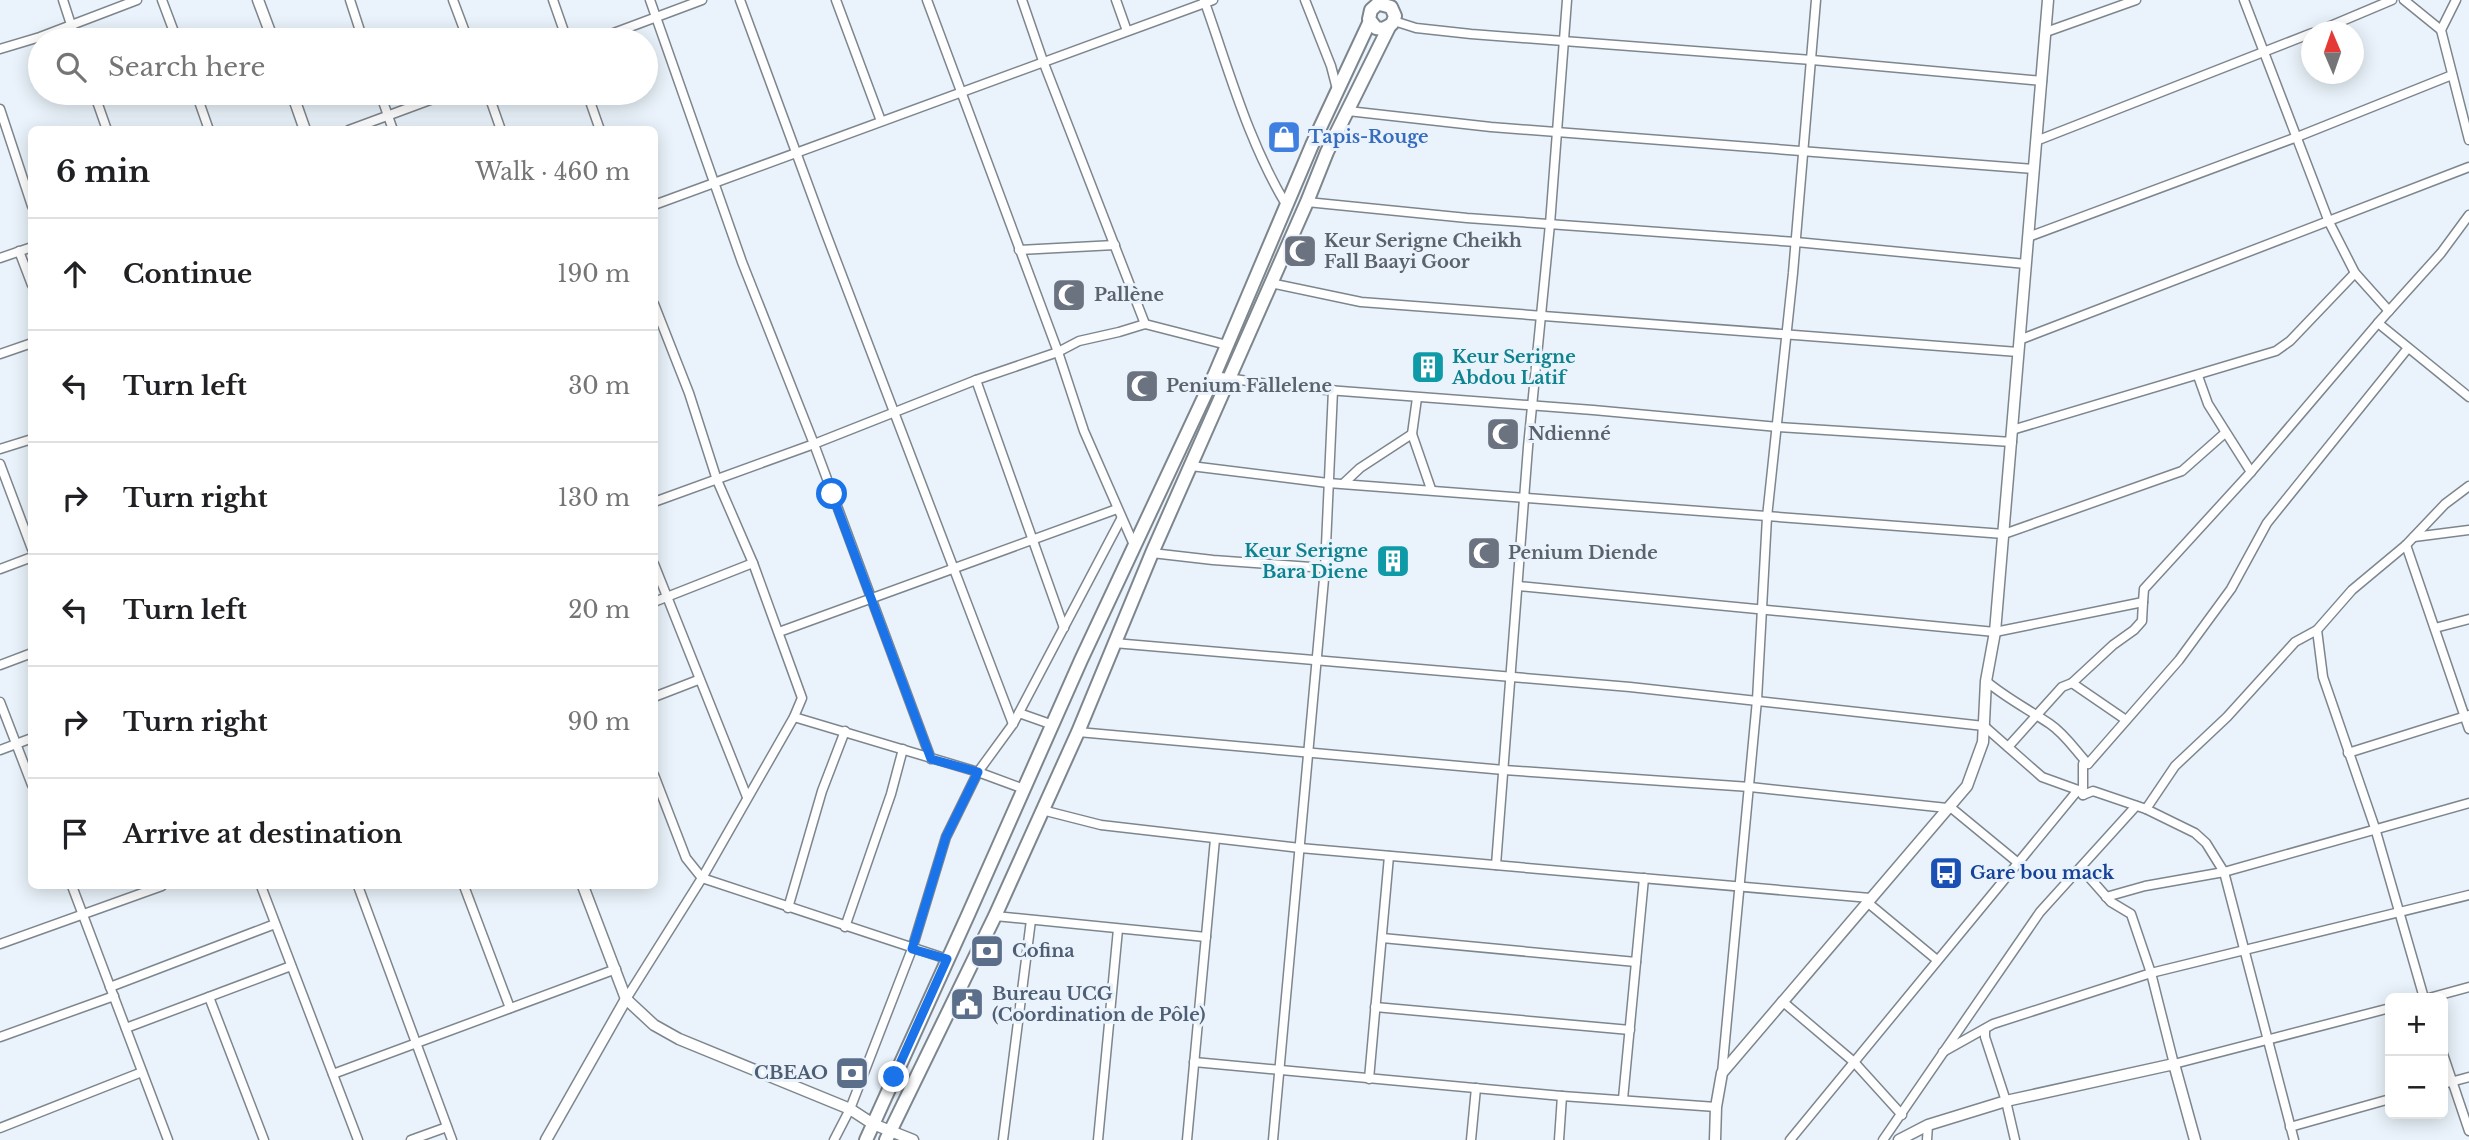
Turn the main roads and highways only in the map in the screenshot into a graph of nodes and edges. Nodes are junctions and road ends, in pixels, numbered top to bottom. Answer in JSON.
{"nodes":[{"id":1,"x":1381,"y":2,"type":"edge"},
{"id":2,"x":1394,"y":15,"type":"edge"},
{"id":3,"x":1370,"y":21,"type":"junction"},
{"id":4,"x":888,"y":1136,"type":"edge"},
{"id":5,"x":866,"y":1140,"type":"edge"}],
"edges":[{"from":1,"to":2,"type":"main road"},
{"from":1,"to":3,"type":"main road"},
{"from":2,"to":3,"type":"main road"},
{"from":2,"to":4,"type":"main road"},
{"from":3,"to":5,"type":"main road"}]}
